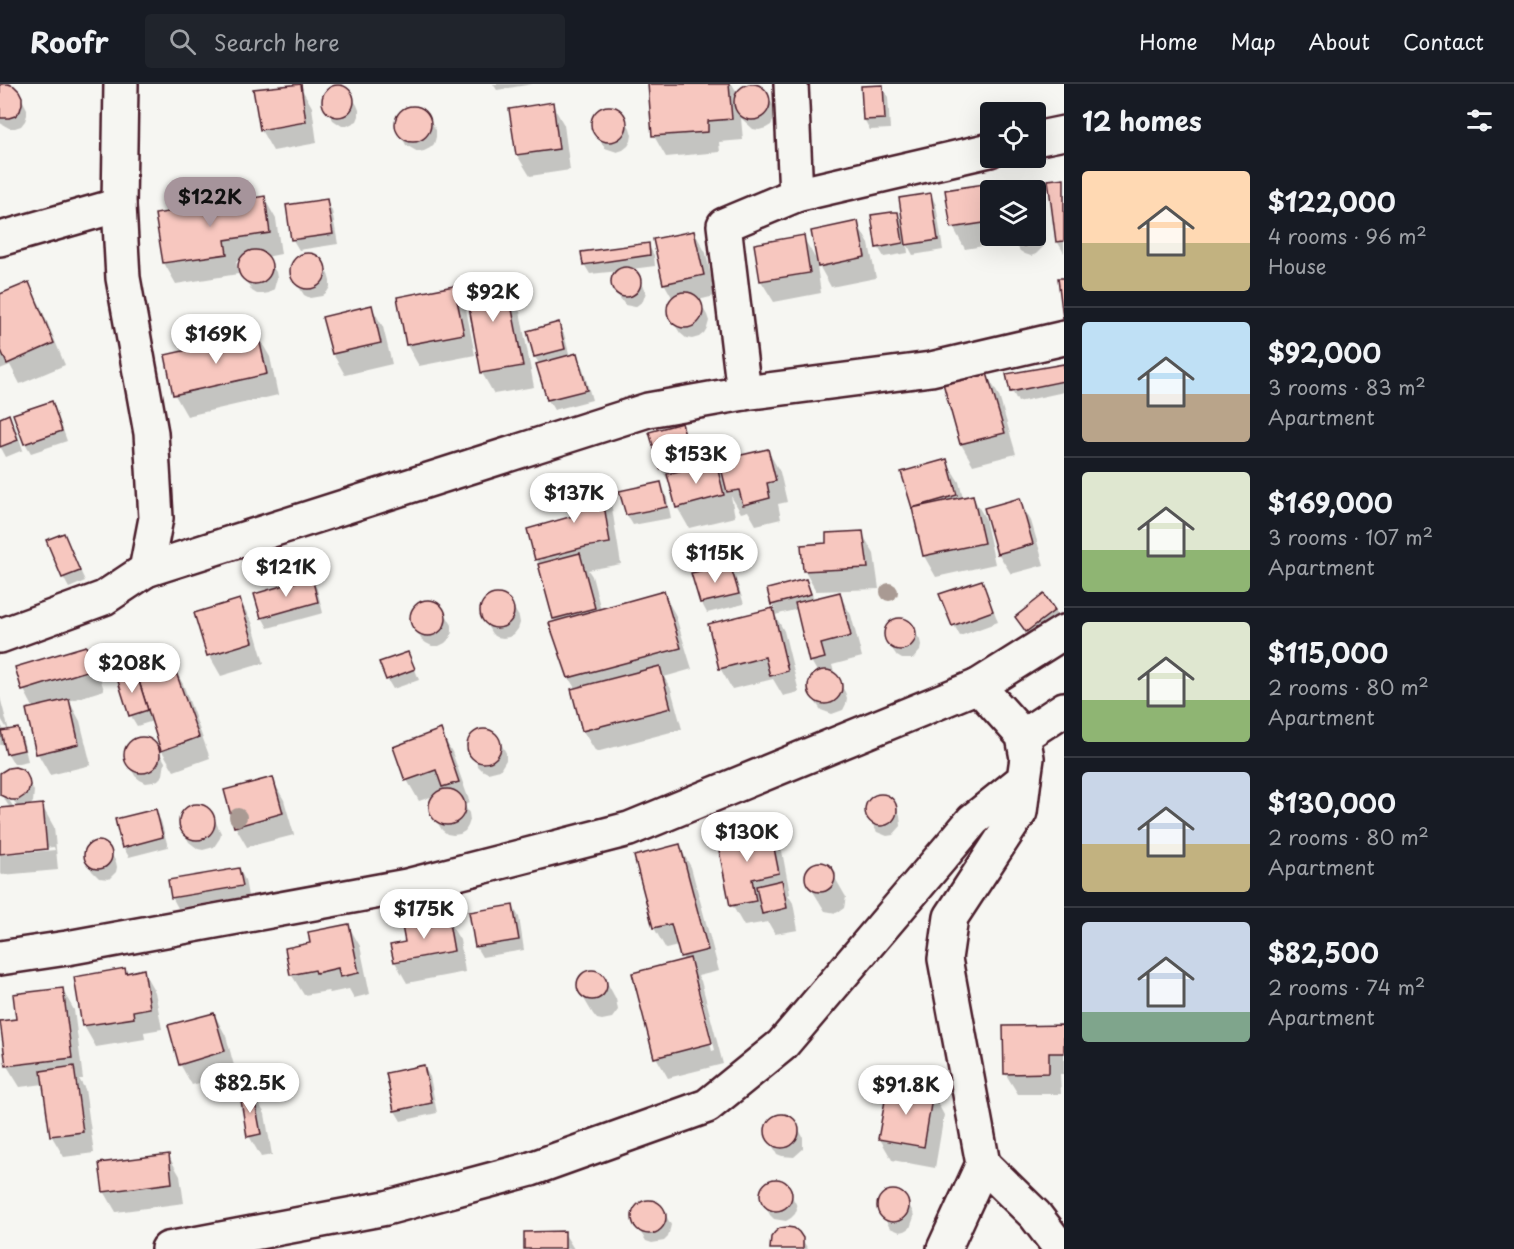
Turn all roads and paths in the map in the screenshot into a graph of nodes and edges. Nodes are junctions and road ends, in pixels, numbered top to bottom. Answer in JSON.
{"nodes":[{"id":1,"x":121,"y":84,"type":"edge"},
{"id":2,"x":791,"y":84,"type":"edge"},
{"id":3,"x":1064,"y":133,"type":"edge"},
{"id":4,"x":1046,"y":137,"type":"edge"},
{"id":5,"x":980,"y":152,"type":"edge"},
{"id":6,"x":796,"y":195,"type":"junction"},
{"id":7,"x":119,"y":205,"type":"junction"},
{"id":8,"x":0,"y":239,"type":"edge"},
{"id":9,"x":1064,"y":338,"type":"edge"},
{"id":10,"x":744,"y":393,"type":"junction"},
{"id":11,"x":146,"y":570,"type":"junction"},
{"id":12,"x":1064,"y":632,"type":"edge"},
{"id":13,"x":0,"y":636,"type":"edge"},
{"id":14,"x":978,"y":686,"type":"junction"},
{"id":15,"x":1064,"y":709,"type":"edge"},
{"id":16,"x":1023,"y":736,"type":"junction"},
{"id":17,"x":1024,"y":779,"type":"junction"},
{"id":18,"x":0,"y":958,"type":"edge"},
{"id":19,"x":983,"y":1164,"type":"junction"},
{"id":20,"x":168,"y":1249,"type":"edge"},
{"id":21,"x":944,"y":1249,"type":"edge"},
{"id":22,"x":1061,"y":1249,"type":"edge"}],
"edges":[{"from":1,"to":7,"type":"street"},
{"from":2,"to":6,"type":"street"},
{"from":3,"to":4,"type":"street"},
{"from":5,"to":6,"type":"street"},
{"from":6,"to":10,"type":"street"},
{"from":7,"to":8,"type":"street"},
{"from":7,"to":11,"type":"street"},
{"from":9,"to":10,"type":"street"},
{"from":10,"to":11,"type":"street"},
{"from":11,"to":13,"type":"street"},
{"from":12,"to":14,"type":"street"},
{"from":14,"to":16,"type":"street"},
{"from":14,"to":18,"type":"street"},
{"from":15,"to":16,"type":"street"},
{"from":16,"to":17,"type":"street"},
{"from":17,"to":19,"type":"street"},
{"from":17,"to":20,"type":"street"},
{"from":19,"to":21,"type":"street"},
{"from":19,"to":22,"type":"street"}]}
